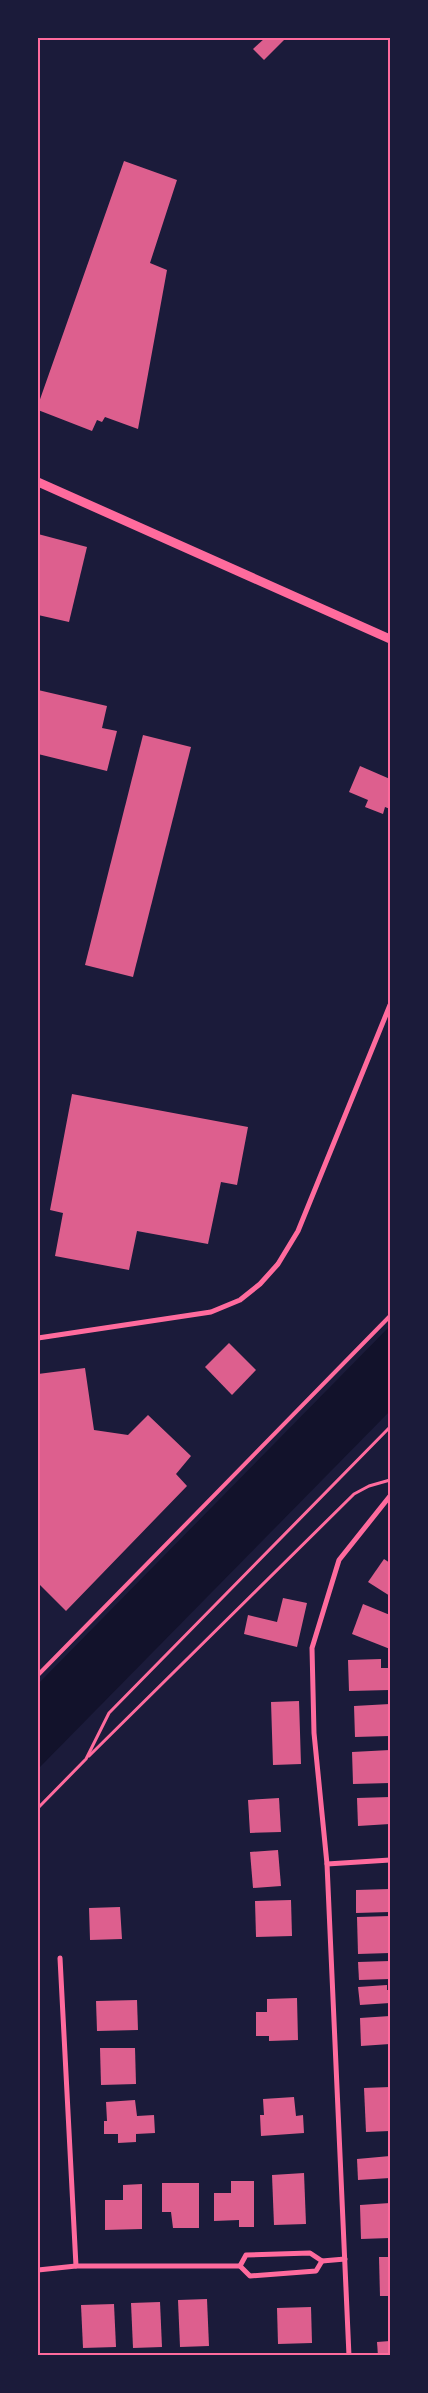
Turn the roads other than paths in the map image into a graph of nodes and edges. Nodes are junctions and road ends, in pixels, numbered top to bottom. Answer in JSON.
{"nodes":[{"id":1,"x":38,"y":482,"type":"edge"},
{"id":2,"x":390,"y":639,"type":"edge"},
{"id":3,"x":390,"y":1005,"type":"edge"},
{"id":4,"x":390,"y":1316,"type":"edge"},
{"id":5,"x":38,"y":1338,"type":"edge"},
{"id":6,"x":390,"y":1496,"type":"edge"},
{"id":7,"x":38,"y":1675,"type":"edge"},
{"id":8,"x":390,"y":1860,"type":"edge"},
{"id":9,"x":327,"y":1864,"type":"junction"},
{"id":10,"x":60,"y":1958,"type":"dead end"},
{"id":11,"x":345,"y":2259,"type":"junction"},
{"id":12,"x":322,"y":2261,"type":"junction"},
{"id":13,"x":76,"y":2266,"type":"junction"},
{"id":14,"x":240,"y":2266,"type":"junction"},
{"id":15,"x":38,"y":2270,"type":"edge"},
{"id":16,"x":349,"y":2356,"type":"edge"}],
"edges":[{"from":1,"to":2,"type":"street"},
{"from":3,"to":5,"type":"street"},
{"from":4,"to":7,"type":"lane"},
{"from":6,"to":9,"type":"street"},
{"from":8,"to":9,"type":"street"},
{"from":9,"to":11,"type":"street"},
{"from":10,"to":13,"type":"street"},
{"from":11,"to":12,"type":"street"},
{"from":11,"to":16,"type":"street"},
{"from":12,"to":14,"type":"street"},
{"from":12,"to":14,"type":"street"},
{"from":13,"to":14,"type":"street"},
{"from":13,"to":15,"type":"street"}]}
